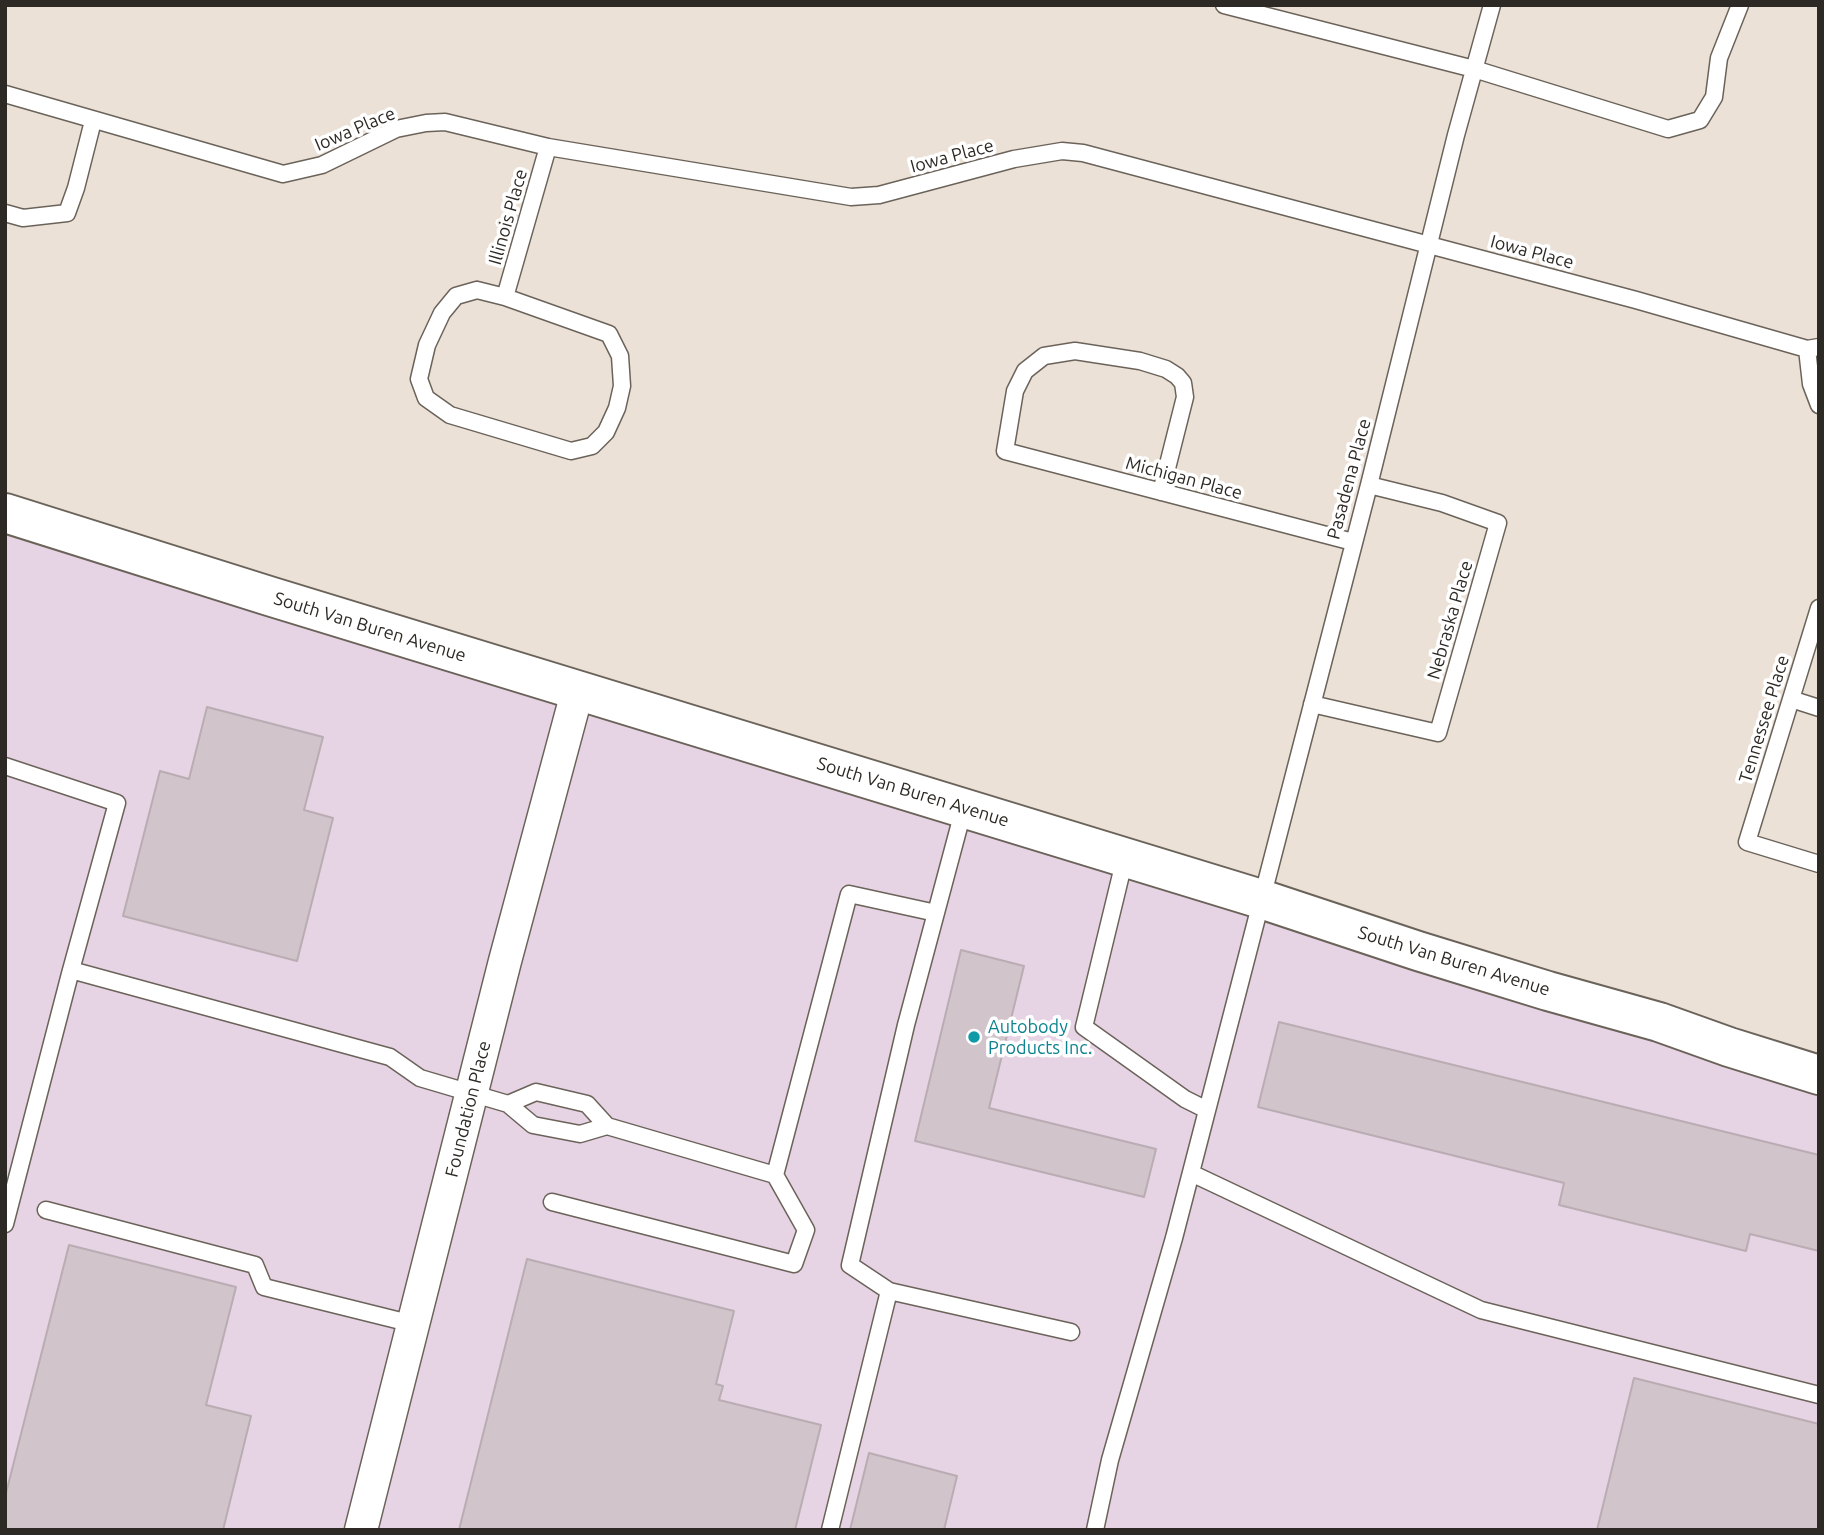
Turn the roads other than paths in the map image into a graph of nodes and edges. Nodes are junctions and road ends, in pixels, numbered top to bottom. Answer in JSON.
{"nodes":[{"id":1,"x":1224,"y":5,"type":"edge"},
{"id":2,"x":1493,"y":5,"type":"edge"},
{"id":3,"x":1741,"y":5,"type":"edge"},
{"id":4,"x":1474,"y":69,"type":"junction"},
{"id":5,"x":5,"y":94,"type":"edge"},
{"id":6,"x":93,"y":121,"type":"junction"},
{"id":7,"x":548,"y":147,"type":"junction"},
{"id":8,"x":5,"y":213,"type":"edge"},
{"id":9,"x":1429,"y":244,"type":"junction"},
{"id":10,"x":505,"y":297,"type":"junction"},
{"id":11,"x":1813,"y":348,"type":"edge"},
{"id":12,"x":1819,"y":405,"type":"edge"},
{"id":13,"x":1368,"y":485,"type":"junction"},
{"id":14,"x":1161,"y":492,"type":"junction"},
{"id":15,"x":5,"y":513,"type":"edge"},
{"id":16,"x":1353,"y":542,"type":"junction"},
{"id":17,"x":1819,"y":608,"type":"edge"},
{"id":18,"x":578,"y":689,"type":"junction"},
{"id":19,"x":1791,"y":699,"type":"junction"},
{"id":20,"x":1312,"y":704,"type":"junction"},
{"id":21,"x":1819,"y":708,"type":"edge"},
{"id":22,"x":5,"y":766,"type":"edge"},
{"id":23,"x":964,"y":808,"type":"junction"},
{"id":24,"x":1125,"y":858,"type":"junction"},
{"id":25,"x":1819,"y":863,"type":"edge"},
{"id":26,"x":1261,"y":899,"type":"junction"},
{"id":27,"x":936,"y":913,"type":"junction"},
{"id":28,"x":71,"y":970,"type":"junction"},
{"id":29,"x":1819,"y":1075,"type":"edge"},
{"id":30,"x":472,"y":1093,"type":"junction"},
{"id":31,"x":508,"y":1104,"type":"junction"},
{"id":32,"x":1207,"y":1110,"type":"junction"},
{"id":33,"x":607,"y":1126,"type":"junction"},
{"id":34,"x":1191,"y":1173,"type":"junction"},
{"id":35,"x":775,"y":1175,"type":"junction"},
{"id":36,"x":552,"y":1202,"type":"dead end"},
{"id":37,"x":46,"y":1210,"type":"dead end"},
{"id":38,"x":5,"y":1224,"type":"edge"},
{"id":39,"x":889,"y":1291,"type":"junction"},
{"id":40,"x":413,"y":1324,"type":"junction"},
{"id":41,"x":1071,"y":1332,"type":"dead end"},
{"id":42,"x":1819,"y":1395,"type":"edge"},
{"id":43,"x":361,"y":1530,"type":"edge"},
{"id":44,"x":830,"y":1530,"type":"edge"},
{"id":45,"x":1095,"y":1530,"type":"edge"}],
"edges":[{"from":1,"to":4,"type":"lane"},
{"from":2,"to":4,"type":"lane","name":"Pasadena Place"},
{"from":3,"to":4,"type":"lane"},
{"from":4,"to":9,"type":"lane","name":"Pasadena Place"},
{"from":5,"to":6,"type":"lane","name":"Iowa Place"},
{"from":6,"to":7,"type":"lane","name":"Iowa Place"},
{"from":6,"to":8,"type":"lane"},
{"from":7,"to":9,"type":"lane","name":"Iowa Place"},
{"from":7,"to":10,"type":"lane","name":"Illinois Place"},
{"from":9,"to":11,"type":"lane","name":"Iowa Place"},
{"from":9,"to":13,"type":"lane","name":"Pasadena Place"},
{"from":10,"to":10,"type":"lane"},
{"from":11,"to":12,"type":"lane"},
{"from":13,"to":16,"type":"lane","name":"Pasadena Place"},
{"from":13,"to":20,"type":"lane","name":"Nebraska Place"},
{"from":14,"to":14,"type":"lane","name":"Michigan Place"},
{"from":14,"to":16,"type":"lane","name":"Michigan Place"},
{"from":15,"to":18,"type":"main road","name":"South Van Buren Avenue"},
{"from":16,"to":20,"type":"lane","name":"Pasadena Place"},
{"from":17,"to":19,"type":"lane","name":"Tennessee Place"},
{"from":18,"to":23,"type":"main road","name":"South Van Buren Avenue"},
{"from":18,"to":30,"type":"street","name":"Foundation Place"},
{"from":19,"to":21,"type":"lane"},
{"from":19,"to":25,"type":"lane","name":"Tennessee Place"},
{"from":20,"to":26,"type":"lane","name":"Pasadena Place"},
{"from":22,"to":28,"type":"lane"},
{"from":23,"to":24,"type":"main road","name":"South Van Buren Avenue"},
{"from":23,"to":27,"type":"lane"},
{"from":24,"to":26,"type":"main road","name":"South Van Buren Avenue"},
{"from":24,"to":32,"type":"lane"},
{"from":26,"to":29,"type":"main road","name":"South Van Buren Avenue"},
{"from":26,"to":32,"type":"lane","name":"Pasadena Place"},
{"from":27,"to":35,"type":"lane"},
{"from":27,"to":39,"type":"lane"},
{"from":28,"to":30,"type":"lane"},
{"from":28,"to":38,"type":"lane"},
{"from":30,"to":31,"type":"lane"},
{"from":30,"to":40,"type":"street","name":"Foundation Place"},
{"from":31,"to":33,"type":"lane"},
{"from":31,"to":33,"type":"lane"},
{"from":32,"to":34,"type":"lane","name":"Pasadena Place"},
{"from":33,"to":35,"type":"lane"},
{"from":34,"to":42,"type":"lane"},
{"from":34,"to":45,"type":"lane","name":"Pasadena Place"},
{"from":35,"to":36,"type":"lane"},
{"from":37,"to":40,"type":"lane"},
{"from":39,"to":41,"type":"lane"},
{"from":39,"to":44,"type":"lane"},
{"from":40,"to":43,"type":"street","name":"Foundation Place"}]}
